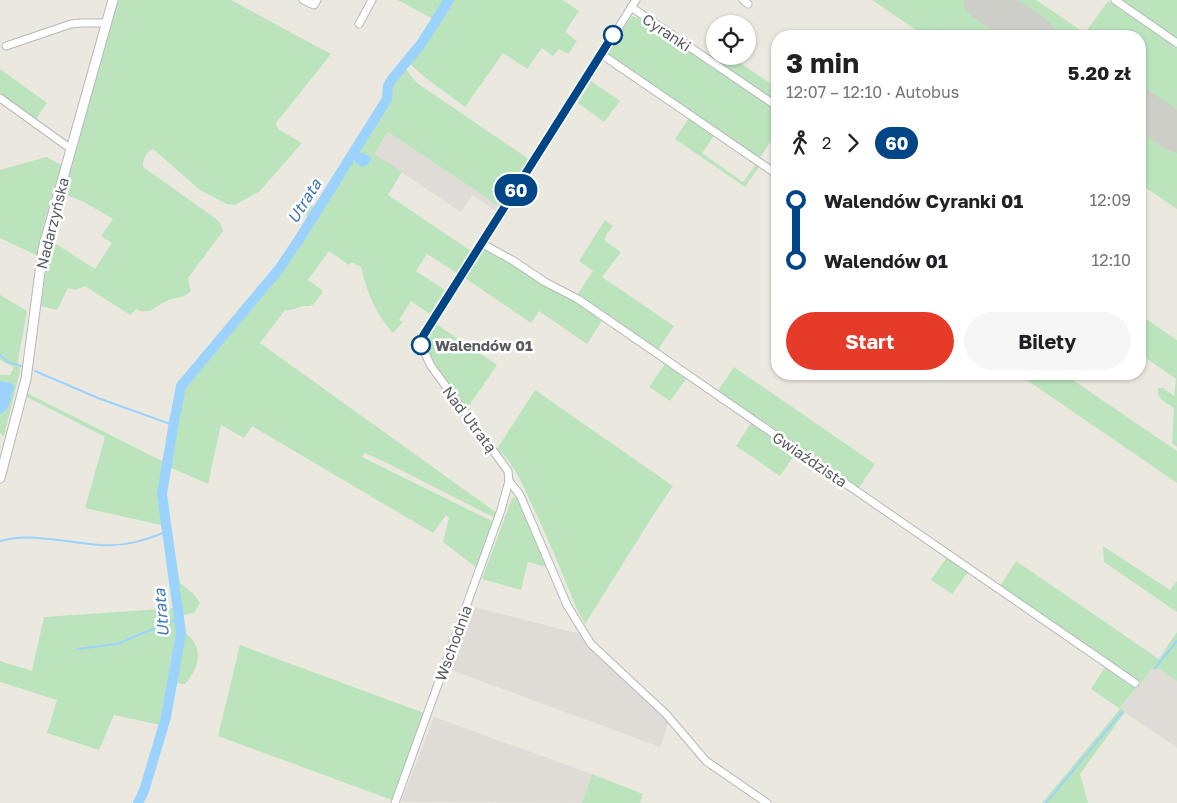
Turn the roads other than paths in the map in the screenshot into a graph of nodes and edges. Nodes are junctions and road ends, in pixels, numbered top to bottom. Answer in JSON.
{"nodes":[{"id":1,"x":113,"y":0,"type":"edge"},
{"id":2,"x":303,"y":0,"type":"edge"},
{"id":3,"x":372,"y":0,"type":"edge"},
{"id":4,"x":636,"y":0,"type":"edge"},
{"id":5,"x":1115,"y":0,"type":"edge"},
{"id":6,"x":315,"y":3,"type":"edge"},
{"id":7,"x":631,"y":7,"type":"junction"},
{"id":8,"x":106,"y":23,"type":"junction"},
{"id":9,"x":359,"y":24,"type":"dead end"},
{"id":10,"x":1177,"y":42,"type":"edge"},
{"id":11,"x":6,"y":46,"type":"dead end"},
{"id":12,"x":601,"y":54,"type":"junction"},
{"id":13,"x":0,"y":98,"type":"edge"},
{"id":14,"x":771,"y":102,"type":"edge"},
{"id":15,"x":71,"y":149,"type":"junction"},
{"id":16,"x":771,"y":170,"type":"edge"},
{"id":17,"x":481,"y":243,"type":"junction"},
{"id":18,"x":0,"y":478,"type":"edge"},
{"id":19,"x":509,"y":481,"type":"junction"},
{"id":20,"x":1135,"y":682,"type":"dead end"},
{"id":21,"x":394,"y":803,"type":"edge"},
{"id":22,"x":767,"y":803,"type":"edge"}],
"edges":[{"from":1,"to":8,"type":"street","name":"Nadarzyńska"},
{"from":2,"to":6,"type":"street"},
{"from":3,"to":9,"type":"street"},
{"from":4,"to":7,"type":"street","name":"Nad Utratą"},
{"from":5,"to":10,"type":"street"},
{"from":7,"to":12,"type":"street","name":"Nad Utratą"},
{"from":7,"to":14,"type":"street","name":"Cyranki"},
{"from":8,"to":11,"type":"street"},
{"from":8,"to":15,"type":"street","name":"Nadarzyńska"},
{"from":12,"to":16,"type":"street"},
{"from":12,"to":17,"type":"street","name":"Nad Utratą"},
{"from":13,"to":15,"type":"street"},
{"from":15,"to":18,"type":"street","name":"Nadarzyńska"},
{"from":17,"to":19,"type":"street","name":"Nad Utratą"},
{"from":17,"to":20,"type":"street","name":"Gwiaździsta"},
{"from":19,"to":21,"type":"street","name":"Wschodnia"},
{"from":19,"to":22,"type":"street","name":"Nad Utratą"}]}
